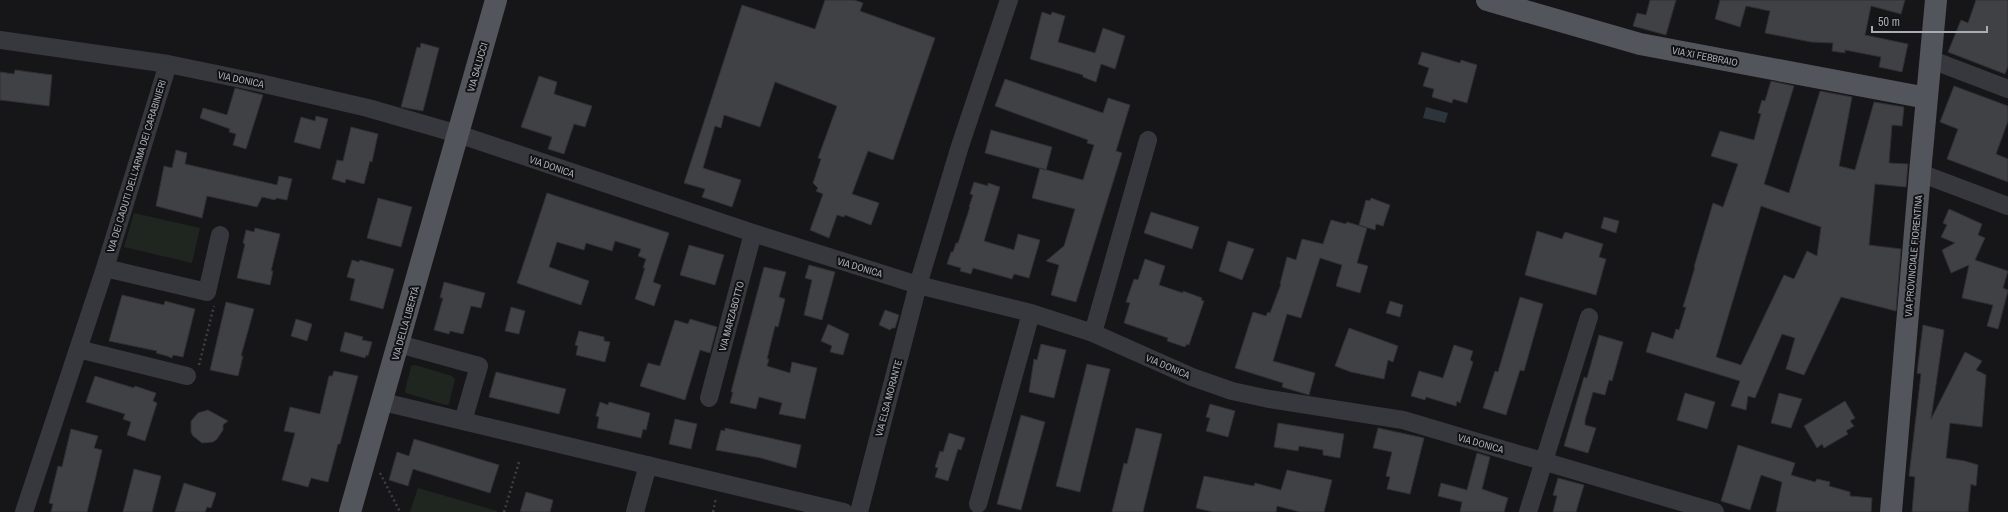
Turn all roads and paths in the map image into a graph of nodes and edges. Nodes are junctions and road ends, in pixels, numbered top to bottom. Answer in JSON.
{"nodes":[{"id":1,"x":496,"y":0,"type":"edge"},
{"id":2,"x":1009,"y":0,"type":"edge"},
{"id":3,"x":1487,"y":0,"type":"edge"},
{"id":4,"x":1936,"y":0,"type":"edge"},
{"id":5,"x":0,"y":40,"type":"edge"},
{"id":6,"x":1932,"y":60,"type":"junction"},
{"id":7,"x":168,"y":64,"type":"junction"},
{"id":8,"x":2008,"y":89,"type":"edge"},
{"id":9,"x":1927,"y":98,"type":"junction"},
{"id":10,"x":458,"y":134,"type":"junction"},
{"id":11,"x":1148,"y":140,"type":"dead end"},
{"id":12,"x":1920,"y":173,"type":"junction"},
{"id":13,"x":2008,"y":206,"type":"edge"},
{"id":14,"x":753,"y":233,"type":"junction"},
{"id":15,"x":220,"y":235,"type":"dead end"},
{"id":16,"x":105,"y":268,"type":"junction"},
{"id":17,"x":918,"y":285,"type":"junction"},
{"id":18,"x":207,"y":292,"type":"junction"},
{"id":19,"x":1031,"y":313,"type":"junction"},
{"id":20,"x":1589,"y":317,"type":"dead end"},
{"id":21,"x":1093,"y":333,"type":"junction"},
{"id":22,"x":398,"y":344,"type":"junction"},
{"id":23,"x":78,"y":349,"type":"junction"},
{"id":24,"x":187,"y":376,"type":"joint"},
{"id":25,"x":709,"y":398,"type":"dead end"},
{"id":26,"x":383,"y":402,"type":"junction"},
{"id":27,"x":463,"y":421,"type":"junction"},
{"id":28,"x":368,"y":452,"type":"junction"},
{"id":29,"x":1544,"y":461,"type":"junction"},
{"id":30,"x":519,"y":462,"type":"dead end"},
{"id":31,"x":648,"y":465,"type":"junction"},
{"id":32,"x":978,"y":504,"type":"dead end"},
{"id":33,"x":24,"y":512,"type":"edge"},
{"id":34,"x":350,"y":512,"type":"edge"},
{"id":35,"x":400,"y":512,"type":"edge"},
{"id":36,"x":504,"y":512,"type":"edge"},
{"id":37,"x":635,"y":512,"type":"edge"},
{"id":38,"x":844,"y":512,"type":"edge"},
{"id":39,"x":858,"y":512,"type":"edge"},
{"id":40,"x":1528,"y":512,"type":"edge"},
{"id":41,"x":1715,"y":512,"type":"edge"},
{"id":42,"x":1891,"y":512,"type":"edge"}],
"edges":[{"from":1,"to":10,"type":"main road","name":"VIA SALUCCI"},
{"from":2,"to":17,"type":"street","name":"VIA ELSA MORANTE"},
{"from":3,"to":9,"type":"main road","name":"VIA XI FEBBRAIO"},
{"from":4,"to":6,"type":"main road","name":"VIA PROVINCIALE FIORENTINA"},
{"from":5,"to":7,"type":"street","name":"VIA DONICA"},
{"from":6,"to":8,"type":"street"},
{"from":6,"to":9,"type":"main road","name":"VIA PROVINCIALE FIORENTINA"},
{"from":7,"to":10,"type":"street","name":"VIA DONICA"},
{"from":7,"to":16,"type":"street","name":"VIA DEI CADUTI DELL'ARMA DEI CARABINIERI"},
{"from":9,"to":12,"type":"main road","name":"VIA PROVINCIALE FIORENTINA"},
{"from":10,"to":14,"type":"street","name":"VIA DONICA"},
{"from":10,"to":22,"type":"main road","name":"VIA DELLA LIBERTÀ"},
{"from":11,"to":21,"type":"street"},
{"from":12,"to":13,"type":"street"},
{"from":12,"to":42,"type":"main road","name":"VIA PROVINCIALE FIORENTINA"},
{"from":14,"to":17,"type":"street","name":"VIA DONICA"},
{"from":14,"to":25,"type":"street","name":"VIA MARZABOTTO"},
{"from":15,"to":18,"type":"street"},
{"from":16,"to":18,"type":"street"},
{"from":16,"to":23,"type":"street","name":"VIA DEI CADUTI DELL'ARMA DEI CARABINIERI"},
{"from":17,"to":19,"type":"street","name":"VIA DONICA"},
{"from":17,"to":39,"type":"street","name":"VIA ELSA MORANTE"},
{"from":18,"to":24,"type":"path"},
{"from":19,"to":21,"type":"street","name":"VIA DONICA"},
{"from":19,"to":32,"type":"street"},
{"from":20,"to":29,"type":"street"},
{"from":21,"to":29,"type":"street","name":"VIA DONICA"},
{"from":22,"to":26,"type":"main road","name":"VIA DELLA LIBERTÀ"},
{"from":22,"to":27,"type":"street"},
{"from":23,"to":24,"type":"street"},
{"from":23,"to":33,"type":"street","name":"VIA DEI CADUTI DELL'ARMA DEI CARABINIERI"},
{"from":26,"to":27,"type":"street"},
{"from":26,"to":28,"type":"main road","name":"VIA DELLA LIBERTÀ"},
{"from":27,"to":31,"type":"street"},
{"from":28,"to":34,"type":"main road","name":"VIA DELLA LIBERTÀ"},
{"from":28,"to":35,"type":"path"},
{"from":29,"to":40,"type":"street"},
{"from":29,"to":41,"type":"street","name":"VIA DONICA"},
{"from":30,"to":36,"type":"path"},
{"from":31,"to":37,"type":"street"},
{"from":31,"to":38,"type":"street"}]}
